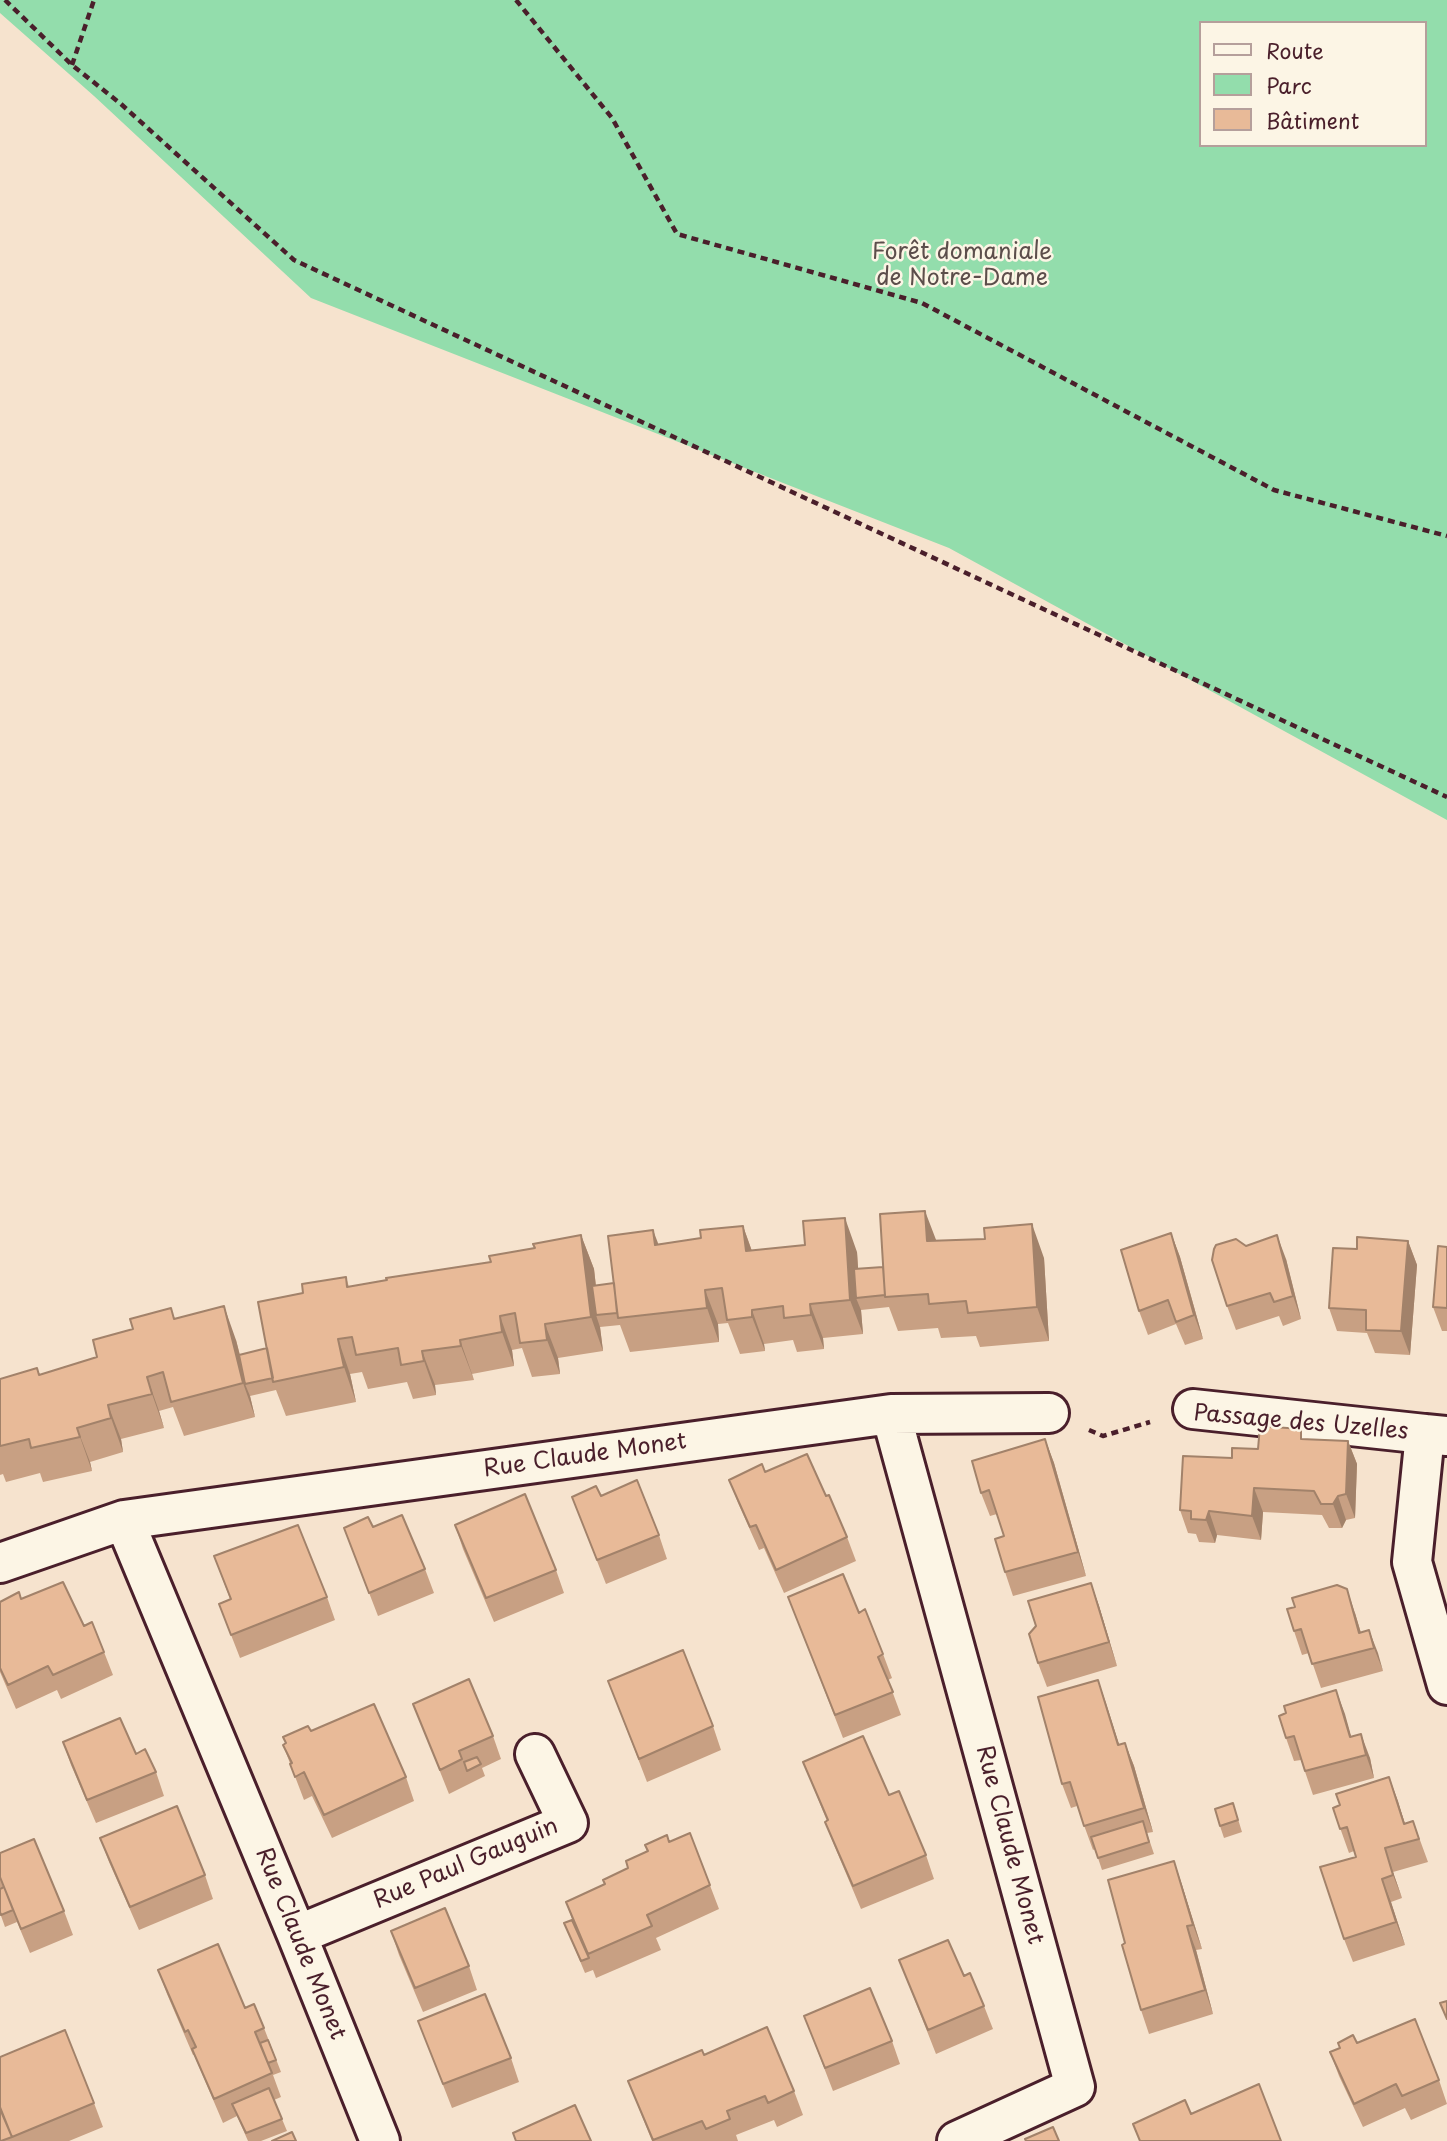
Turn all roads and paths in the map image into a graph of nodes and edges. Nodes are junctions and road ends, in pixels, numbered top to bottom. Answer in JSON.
{"nodes":[{"id":1,"x":94,"y":0,"type":"edge"},
{"id":2,"x":516,"y":0,"type":"edge"},
{"id":3,"x":6,"y":1,"type":"edge"},
{"id":4,"x":72,"y":65,"type":"junction"},
{"id":5,"x":1447,"y":536,"type":"edge"},
{"id":6,"x":1447,"y":797,"type":"edge"},
{"id":7,"x":1193,"y":1409,"type":"joint"},
{"id":8,"x":1049,"y":1413,"type":"joint"},
{"id":9,"x":891,"y":1414,"type":"junction"},
{"id":10,"x":1436,"y":1435,"type":"edge"},
{"id":11,"x":124,"y":1520,"type":"junction"},
{"id":12,"x":0,"y":1563,"type":"edge"},
{"id":13,"x":1447,"y":1685,"type":"edge"},
{"id":14,"x":535,"y":1754,"type":"dead end"},
{"id":15,"x":297,"y":1935,"type":"junction"},
{"id":16,"x":380,"y":2141,"type":"edge"},
{"id":17,"x":957,"y":2141,"type":"edge"}],
"edges":[{"from":1,"to":4,"type":"path"},
{"from":2,"to":5,"type":"path"},
{"from":3,"to":4,"type":"path"},
{"from":4,"to":6,"type":"path"},
{"from":7,"to":8,"type":"path","name":"Passage des Uzelles"},
{"from":7,"to":10,"type":"street","name":"Passage des Uzelles"},
{"from":8,"to":9,"type":"street"},
{"from":9,"to":11,"type":"street","name":"Rue Claude Monet"},
{"from":9,"to":17,"type":"street","name":"Rue Claude Monet"},
{"from":10,"to":13,"type":"street"},
{"from":11,"to":12,"type":"street"},
{"from":11,"to":15,"type":"street","name":"Rue Claude Monet"},
{"from":14,"to":15,"type":"street","name":"Rue Paul Gauguin"},
{"from":15,"to":16,"type":"street","name":"Rue Claude Monet"}]}
